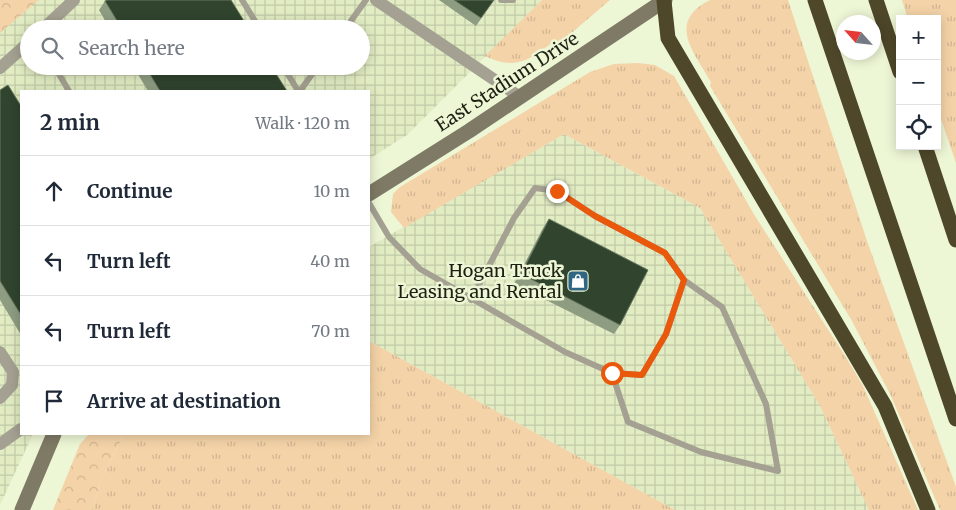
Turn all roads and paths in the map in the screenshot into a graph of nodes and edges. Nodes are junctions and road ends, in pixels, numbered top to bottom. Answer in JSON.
{"nodes":[{"id":1,"x":74,"y":0,"type":"edge"},
{"id":2,"x":242,"y":0,"type":"edge"},
{"id":3,"x":366,"y":0,"type":"edge"},
{"id":4,"x":376,"y":0,"type":"edge"},
{"id":5,"x":501,"y":0,"type":"edge"},
{"id":6,"x":513,"y":0,"type":"edge"},
{"id":7,"x":664,"y":0,"type":"edge"},
{"id":8,"x":815,"y":0,"type":"edge"},
{"id":9,"x":876,"y":0,"type":"edge"},
{"id":10,"x":53,"y":20,"type":"edge"},
{"id":11,"x":254,"y":20,"type":"edge"},
{"id":12,"x":352,"y":20,"type":"edge"},
{"id":13,"x":20,"y":50,"type":"edge"},
{"id":14,"x":896,"y":60,"type":"edge"},
{"id":15,"x":0,"y":68,"type":"edge"},
{"id":16,"x":59,"y":75,"type":"edge"},
{"id":17,"x":288,"y":75,"type":"edge"},
{"id":18,"x":311,"y":75,"type":"edge"},
{"id":19,"x":68,"y":90,"type":"edge"},
{"id":20,"x":298,"y":90,"type":"edge"},
{"id":21,"x":300,"y":90,"type":"edge"},
{"id":22,"x":520,"y":97,"type":"junction"},
{"id":23,"x":925,"y":150,"type":"edge"},
{"id":24,"x":370,"y":193,"type":"edge"},
{"id":25,"x":370,"y":205,"type":"edge"},
{"id":26,"x":956,"y":240,"type":"edge"},
{"id":27,"x":684,"y":280,"type":"junction"},
{"id":28,"x":471,"y":300,"type":"junction"},
{"id":29,"x":0,"y":352,"type":"edge"},
{"id":30,"x":612,"y":373,"type":"junction"},
{"id":31,"x":0,"y":398,"type":"edge"},
{"id":32,"x":956,"y":419,"type":"edge"},
{"id":33,"x":20,"y":430,"type":"edge"},
{"id":34,"x":54,"y":435,"type":"edge"},
{"id":35,"x":0,"y":444,"type":"edge"},
{"id":36,"x":22,"y":510,"type":"edge"},
{"id":37,"x":928,"y":510,"type":"edge"}],
"edges":[{"from":1,"to":10,"type":"street"},
{"from":2,"to":11,"type":"lane"},
{"from":3,"to":12,"type":"lane"},
{"from":4,"to":22,"type":"street"},
{"from":5,"to":6,"type":"lane"},
{"from":7,"to":22,"type":"main road","name":"East Stadium Drive"},
{"from":7,"to":37,"type":"highway"},
{"from":8,"to":32,"type":"highway"},
{"from":9,"to":14,"type":"highway"},
{"from":13,"to":15,"type":"street"},
{"from":16,"to":19,"type":"lane"},
{"from":17,"to":20,"type":"lane"},
{"from":18,"to":21,"type":"lane"},
{"from":22,"to":24,"type":"main road","name":"East Stadium Drive"},
{"from":23,"to":26,"type":"highway"},
{"from":25,"to":28,"type":"lane"},
{"from":27,"to":28,"type":"lane"},
{"from":27,"to":30,"type":"lane"},
{"from":27,"to":30,"type":"lane"},
{"from":28,"to":30,"type":"lane"},
{"from":29,"to":31,"type":"street"},
{"from":33,"to":35,"type":"street"},
{"from":34,"to":36,"type":"main road"}]}
